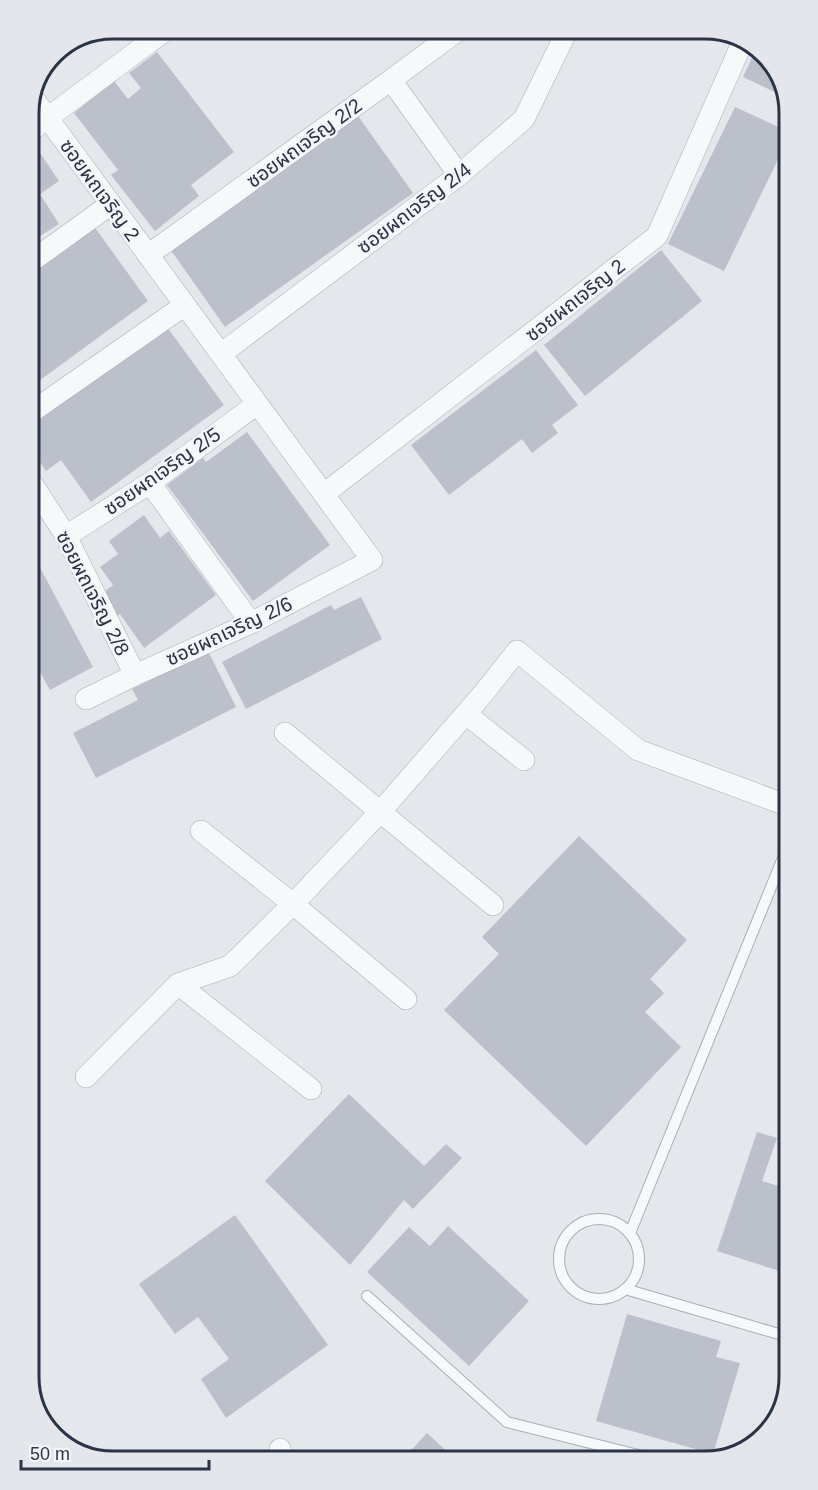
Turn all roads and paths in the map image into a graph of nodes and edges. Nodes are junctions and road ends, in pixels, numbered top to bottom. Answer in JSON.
{"nodes":[{"id":1,"x":152,"y":39,"type":"edge"},
{"id":2,"x":446,"y":39,"type":"edge"},
{"id":3,"x":563,"y":39,"type":"edge"},
{"id":4,"x":740,"y":48,"type":"edge"},
{"id":5,"x":391,"y":80,"type":"junction"},
{"id":6,"x":39,"y":106,"type":"edge"},
{"id":7,"x":48,"y":118,"type":"junction"},
{"id":8,"x":39,"y":125,"type":"edge"},
{"id":9,"x":459,"y":175,"type":"junction"},
{"id":10,"x":111,"y":204,"type":"junction"},
{"id":11,"x":148,"y":255,"type":"junction"},
{"id":12,"x":39,"y":256,"type":"edge"},
{"id":13,"x":185,"y":305,"type":"junction"},
{"id":14,"x":220,"y":354,"type":"junction"},
{"id":15,"x":257,"y":404,"type":"junction"},
{"id":16,"x":39,"y":407,"type":"edge"},
{"id":17,"x":150,"y":483,"type":"junction"},
{"id":18,"x":324,"y":494,"type":"junction"},
{"id":19,"x":39,"y":496,"type":"edge"},
{"id":20,"x":66,"y":536,"type":"junction"},
{"id":21,"x":372,"y":560,"type":"joint"},
{"id":22,"x":251,"y":623,"type":"junction"},
{"id":23,"x":135,"y":675,"type":"junction"},
{"id":24,"x":86,"y":699,"type":"dead end"},
{"id":25,"x":466,"y":714,"type":"junction"},
{"id":26,"x":285,"y":733,"type":"dead end"},
{"id":27,"x":524,"y":760,"type":"dead end"},
{"id":28,"x":779,"y":802,"type":"edge"},
{"id":29,"x":381,"y":811,"type":"junction"},
{"id":30,"x":201,"y":831,"type":"dead end"},
{"id":31,"x":779,"y":868,"type":"edge"},
{"id":32,"x":293,"y":904,"type":"junction"},
{"id":33,"x":493,"y":905,"type":"dead end"},
{"id":34,"x":178,"y":984,"type":"junction"},
{"id":35,"x":406,"y":999,"type":"dead end"},
{"id":36,"x":86,"y":1077,"type":"dead end"},
{"id":37,"x":311,"y":1089,"type":"dead end"},
{"id":38,"x":630,"y":1233,"type":"junction"},
{"id":39,"x":625,"y":1289,"type":"junction"},
{"id":40,"x":367,"y":1296,"type":"dead end"},
{"id":41,"x":779,"y":1334,"type":"edge"},
{"id":42,"x":622,"y":1451,"type":"edge"}],
"edges":[{"from":1,"to":7,"type":"street"},
{"from":2,"to":5,"type":"street","name":"ซอยผถเจริญ 2/2"},
{"from":3,"to":9,"type":"street","name":"ซอยผถเจริญ 2/4"},
{"from":4,"to":18,"type":"street","name":"ซอยผถเจริญ 2"},
{"from":5,"to":9,"type":"street"},
{"from":5,"to":11,"type":"street","name":"ซอยผถเจริญ 2/2"},
{"from":6,"to":7,"type":"street","name":"ซอยผถเจริญ 2"},
{"from":7,"to":8,"type":"street"},
{"from":7,"to":10,"type":"street","name":"ซอยผถเจริญ 2"},
{"from":9,"to":14,"type":"street","name":"ซอยผถเจริญ 2/4"},
{"from":10,"to":11,"type":"street","name":"ซอยผถเจริญ 2"},
{"from":10,"to":12,"type":"street"},
{"from":11,"to":13,"type":"street","name":"ซอยผถเจริญ 2"},
{"from":13,"to":14,"type":"street","name":"ซอยผถเจริญ 2"},
{"from":13,"to":16,"type":"street"},
{"from":14,"to":15,"type":"street","name":"ซอยผถเจริญ 2"},
{"from":15,"to":17,"type":"street","name":"ซอยผถเจริญ 2/5"},
{"from":15,"to":18,"type":"street","name":"ซอยผถเจริญ 2"},
{"from":17,"to":20,"type":"street","name":"ซอยผถเจริญ 2/5"},
{"from":17,"to":22,"type":"street"},
{"from":18,"to":21,"type":"street","name":"ซอยผถเจริญ 2"},
{"from":19,"to":20,"type":"street","name":"ซอยผถเจริญ 2/8"},
{"from":20,"to":23,"type":"street","name":"ซอยผถเจริญ 2/8"},
{"from":21,"to":22,"type":"street","name":"ซอยผถเจริญ 2/6"},
{"from":22,"to":23,"type":"street","name":"ซอยผถเจริญ 2/6"},
{"from":23,"to":24,"type":"street","name":"ซอยผถเจริญ 2/6"},
{"from":25,"to":27,"type":"street"},
{"from":25,"to":28,"type":"street"},
{"from":25,"to":29,"type":"street"},
{"from":26,"to":29,"type":"street"},
{"from":29,"to":32,"type":"street"},
{"from":29,"to":33,"type":"street"},
{"from":30,"to":32,"type":"street"},
{"from":31,"to":38,"type":"lane"},
{"from":32,"to":34,"type":"street"},
{"from":32,"to":35,"type":"street"},
{"from":34,"to":36,"type":"street"},
{"from":34,"to":37,"type":"street"},
{"from":38,"to":39,"type":"lane"},
{"from":38,"to":39,"type":"lane"},
{"from":39,"to":41,"type":"lane"},
{"from":40,"to":42,"type":"lane"}]}
